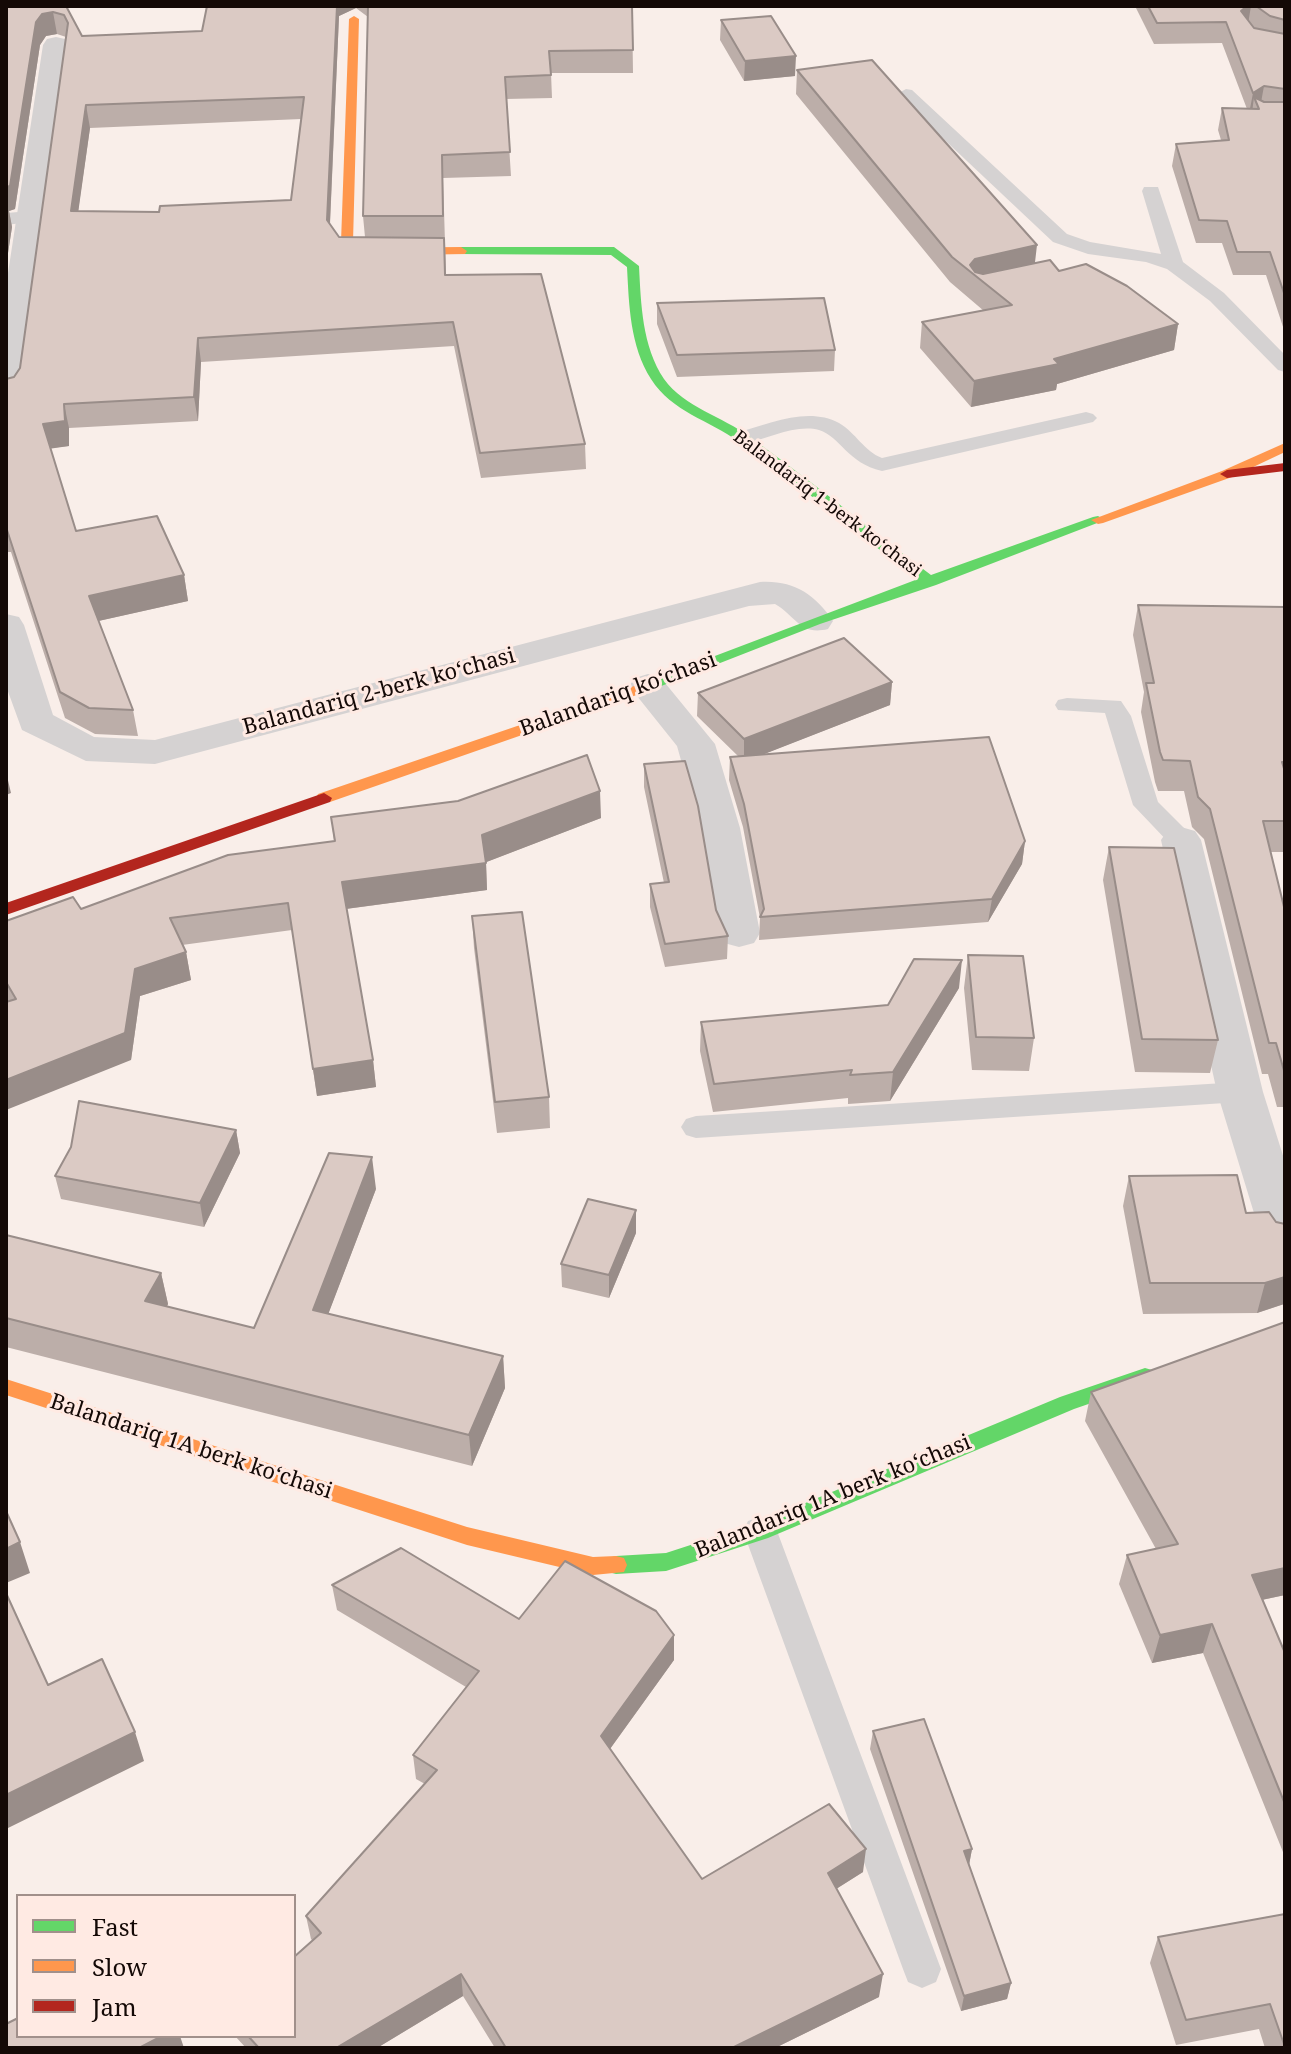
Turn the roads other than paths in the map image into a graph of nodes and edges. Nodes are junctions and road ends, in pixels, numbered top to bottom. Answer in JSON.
{"nodes":[{"id":1,"x":354,"y":19,"type":"dead end"},
{"id":2,"x":56,"y":45,"type":"dead end"},
{"id":3,"x":906,"y":94,"type":"edge"},
{"id":4,"x":1151,"y":191,"type":"dead end"},
{"id":5,"x":18,"y":218,"type":"edge"},
{"id":6,"x":1104,"y":252,"type":"junction"},
{"id":7,"x":1079,"y":265,"type":"edge"},
{"id":8,"x":1174,"y":265,"type":"junction"},
{"id":9,"x":1285,"y":366,"type":"edge"},
{"id":10,"x":6,"y":392,"type":"edge"},
{"id":11,"x":1086,"y":418,"type":"dead end"},
{"id":12,"x":744,"y":438,"type":"junction"},
{"id":13,"x":1285,"y":447,"type":"edge"},
{"id":14,"x":1285,"y":467,"type":"edge"},
{"id":15,"x":1227,"y":474,"type":"junction"},
{"id":16,"x":931,"y":582,"type":"junction"},
{"id":17,"x":815,"y":621,"type":"junction"},
{"id":18,"x":6,"y":625,"type":"edge"},
{"id":19,"x":648,"y":686,"type":"junction"},
{"id":20,"x":1067,"y":705,"type":"dead end"},
{"id":21,"x":1181,"y":840,"type":"joint"},
{"id":22,"x":6,"y":909,"type":"edge"},
{"id":23,"x":739,"y":933,"type":"dead end"},
{"id":24,"x":1240,"y":1092,"type":"junction"},
{"id":25,"x":696,"y":1127,"type":"dead end"},
{"id":26,"x":1285,"y":1236,"type":"edge"},
{"id":27,"x":1169,"y":1367,"type":"edge"},
{"id":28,"x":6,"y":1387,"type":"edge"},
{"id":29,"x":760,"y":1531,"type":"junction"},
{"id":30,"x":922,"y":1969,"type":"dead end"}],
"edges":[{"from":1,"to":12,"type":"street","name":"Balandariq 1-berk koʻchasi"},
{"from":2,"to":5,"type":"street"},
{"from":3,"to":6,"type":"lane"},
{"from":4,"to":8,"type":"lane"},
{"from":5,"to":10,"type":"street"},
{"from":6,"to":7,"type":"lane"},
{"from":6,"to":8,"type":"lane"},
{"from":8,"to":9,"type":"lane"},
{"from":11,"to":12,"type":"lane"},
{"from":12,"to":16,"type":"street","name":"Balandariq 1-berk koʻchasi"},
{"from":13,"to":15,"type":"street"},
{"from":14,"to":15,"type":"street"},
{"from":15,"to":16,"type":"street","name":"Balandariq koʻchasi"},
{"from":16,"to":17,"type":"street","name":"Balandariq koʻchasi"},
{"from":17,"to":18,"type":"street","name":"Balandariq 2-berk koʻchasi"},
{"from":17,"to":19,"type":"street","name":"Balandariq koʻchasi"},
{"from":19,"to":22,"type":"street","name":"Balandariq koʻchasi"},
{"from":19,"to":23,"type":"street"},
{"from":20,"to":21,"type":"lane"},
{"from":21,"to":24,"type":"street"},
{"from":24,"to":25,"type":"lane"},
{"from":24,"to":26,"type":"street"},
{"from":27,"to":29,"type":"street","name":"Balandariq 1A berk koʻchasi"},
{"from":28,"to":29,"type":"street","name":"Balandariq 1A berk koʻchasi"},
{"from":29,"to":30,"type":"lane"}]}
